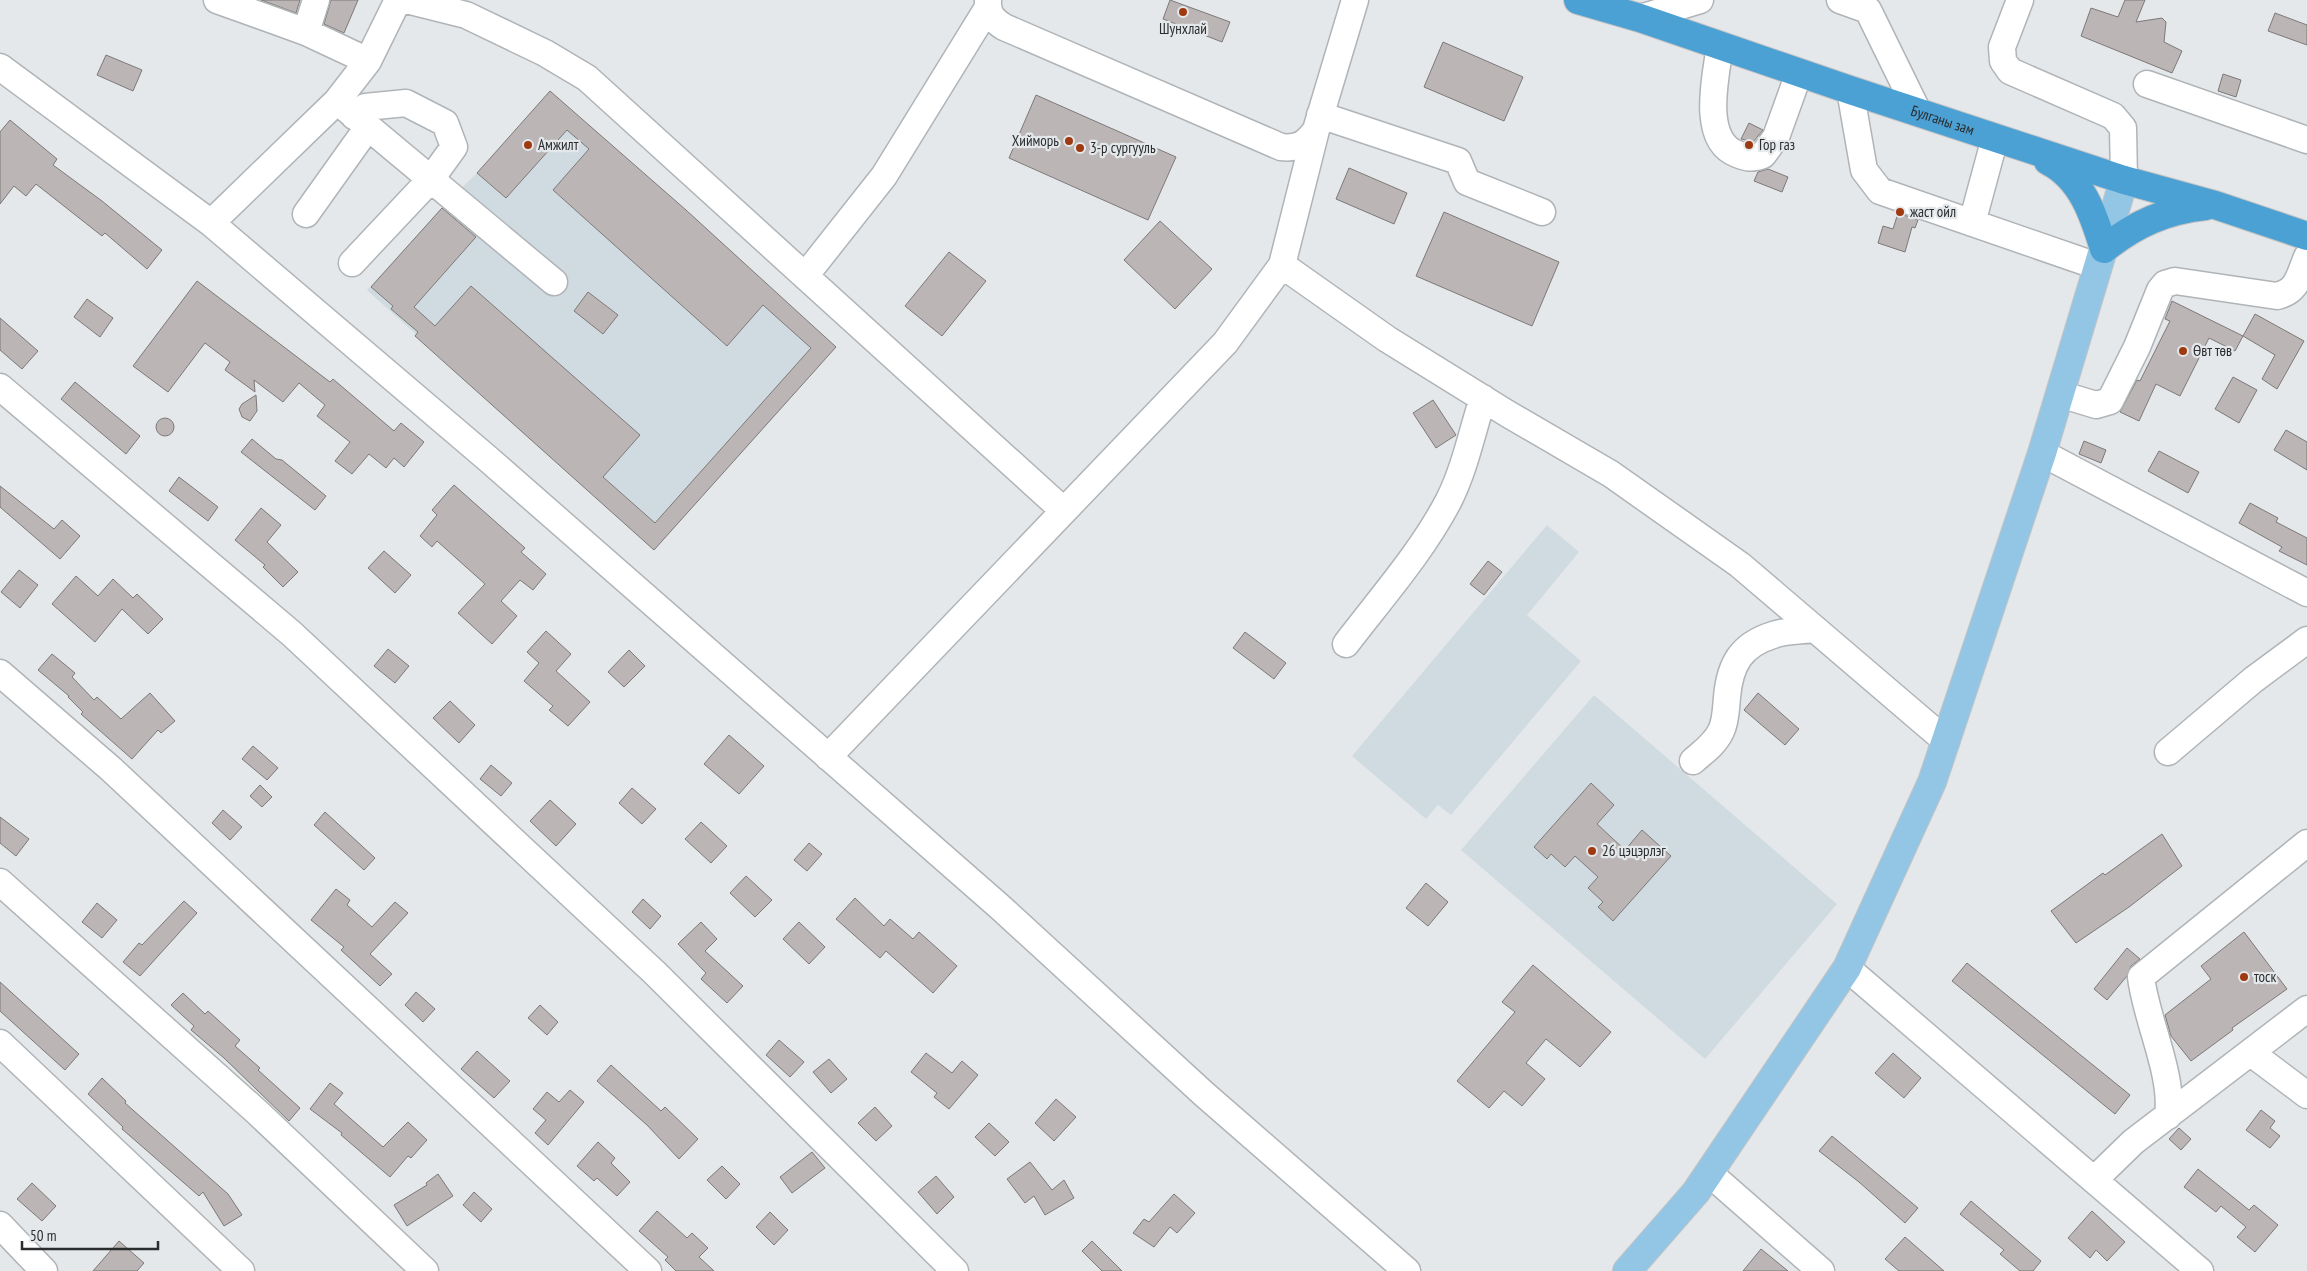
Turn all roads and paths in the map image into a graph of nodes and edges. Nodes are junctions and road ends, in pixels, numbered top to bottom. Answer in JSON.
{"nodes":[{"id":1,"x":218,"y":0,"type":"edge"},
{"id":2,"x":316,"y":0,"type":"edge"},
{"id":3,"x":398,"y":0,"type":"edge"},
{"id":4,"x":406,"y":0,"type":"edge"},
{"id":5,"x":1355,"y":0,"type":"edge"},
{"id":6,"x":1700,"y":0,"type":"edge"},
{"id":7,"x":1840,"y":0,"type":"edge"},
{"id":8,"x":2020,"y":0,"type":"edge"},
{"id":9,"x":1590,"y":2,"type":"edge"},
{"id":10,"x":988,"y":4,"type":"edge"},
{"id":11,"x":1640,"y":18,"type":"junction"},
{"id":12,"x":306,"y":32,"type":"junction"},
{"id":13,"x":1720,"y":46,"type":"junction"},
{"id":14,"x":368,"y":61,"type":"junction"},
{"id":15,"x":0,"y":67,"type":"edge"},
{"id":16,"x":1799,"y":72,"type":"junction"},
{"id":17,"x":2147,"y":84,"type":"dead end"},
{"id":18,"x":1850,"y":90,"type":"junction"},
{"id":19,"x":1918,"y":112,"type":"junction"},
{"id":20,"x":353,"y":115,"type":"junction"},
{"id":21,"x":1318,"y":122,"type":"junction"},
{"id":22,"x":1995,"y":138,"type":"junction"},
{"id":23,"x":2307,"y":140,"type":"edge"},
{"id":24,"x":431,"y":179,"type":"junction"},
{"id":25,"x":2124,"y":180,"type":"junction"},
{"id":26,"x":2215,"y":204,"type":"junction"},
{"id":27,"x":1542,"y":212,"type":"dead end"},
{"id":28,"x":306,"y":214,"type":"dead end"},
{"id":29,"x":211,"y":223,"type":"junction"},
{"id":30,"x":1972,"y":223,"type":"junction"},
{"id":31,"x":2307,"y":236,"type":"edge"},
{"id":32,"x":2307,"y":257,"type":"edge"},
{"id":33,"x":2101,"y":258,"type":"junction"},
{"id":34,"x":352,"y":263,"type":"dead end"},
{"id":35,"x":1282,"y":265,"type":"junction"},
{"id":36,"x":805,"y":276,"type":"junction"},
{"id":37,"x":554,"y":282,"type":"dead end"},
{"id":38,"x":2301,"y":294,"type":"edge"},
{"id":39,"x":0,"y":387,"type":"edge"},
{"id":40,"x":2060,"y":394,"type":"junction"},
{"id":41,"x":1483,"y":398,"type":"junction"},
{"id":42,"x":2042,"y":453,"type":"junction"},
{"id":43,"x":1064,"y":512,"type":"junction"},
{"id":44,"x":2307,"y":593,"type":"edge"},
{"id":45,"x":1815,"y":629,"type":"junction"},
{"id":46,"x":2307,"y":640,"type":"edge"},
{"id":47,"x":1346,"y":644,"type":"dead end"},
{"id":48,"x":0,"y":673,"type":"edge"},
{"id":49,"x":1946,"y":740,"type":"junction"},
{"id":50,"x":2168,"y":752,"type":"dead end"},
{"id":51,"x":828,"y":757,"type":"junction"},
{"id":52,"x":1692,"y":761,"type":"dead end"},
{"id":53,"x":2307,"y":843,"type":"edge"},
{"id":54,"x":0,"y":882,"type":"edge"},
{"id":55,"x":1847,"y":968,"type":"junction"},
{"id":56,"x":2307,"y":1009,"type":"edge"},
{"id":57,"x":0,"y":1043,"type":"edge"},
{"id":58,"x":2251,"y":1053,"type":"junction"},
{"id":59,"x":2307,"y":1095,"type":"edge"},
{"id":60,"x":2168,"y":1116,"type":"junction"},
{"id":61,"x":1709,"y":1173,"type":"junction"},
{"id":62,"x":2095,"y":1179,"type":"junction"},
{"id":63,"x":0,"y":1225,"type":"edge"},
{"id":64,"x":44,"y":1271,"type":"edge"},
{"id":65,"x":242,"y":1271,"type":"edge"},
{"id":66,"x":425,"y":1271,"type":"edge"},
{"id":67,"x":648,"y":1271,"type":"edge"},
{"id":68,"x":954,"y":1271,"type":"edge"},
{"id":69,"x":1407,"y":1271,"type":"edge"},
{"id":70,"x":1627,"y":1271,"type":"edge"},
{"id":71,"x":1821,"y":1271,"type":"edge"},
{"id":72,"x":2200,"y":1271,"type":"edge"}],
"edges":[{"from":1,"to":12,"type":"street"},
{"from":2,"to":12,"type":"street"},
{"from":3,"to":14,"type":"street"},
{"from":4,"to":36,"type":"street"},
{"from":5,"to":21,"type":"street"},
{"from":6,"to":11,"type":"street"},
{"from":7,"to":19,"type":"street"},
{"from":8,"to":25,"type":"street"},
{"from":9,"to":11,"type":"highway","name":"Булганы зам"},
{"from":10,"to":21,"type":"street"},
{"from":10,"to":36,"type":"street"},
{"from":11,"to":13,"type":"highway","name":"Булганы зам"},
{"from":12,"to":14,"type":"street"},
{"from":13,"to":16,"type":"highway","name":"Булганы зам"},
{"from":13,"to":16,"type":"street"},
{"from":14,"to":20,"type":"street"},
{"from":15,"to":29,"type":"street"},
{"from":16,"to":18,"type":"highway","name":"Булганы зам"},
{"from":17,"to":23,"type":"street"},
{"from":18,"to":19,"type":"highway","name":"Булганы зам"},
{"from":18,"to":30,"type":"street"},
{"from":19,"to":22,"type":"highway","name":"Булганы зам"},
{"from":20,"to":24,"type":"street"},
{"from":20,"to":24,"type":"street"},
{"from":20,"to":28,"type":"street"},
{"from":20,"to":29,"type":"street"},
{"from":21,"to":27,"type":"street"},
{"from":21,"to":35,"type":"street"},
{"from":22,"to":25,"type":"highway","name":"Булганы зам"},
{"from":22,"to":30,"type":"street"},
{"from":22,"to":33,"type":"highway"},
{"from":24,"to":34,"type":"street"},
{"from":24,"to":37,"type":"street"},
{"from":25,"to":26,"type":"highway","name":"Булганы зам"},
{"from":25,"to":33,"type":"main road"},
{"from":26,"to":31,"type":"highway","name":"Булганы зам"},
{"from":26,"to":33,"type":"highway"},
{"from":29,"to":51,"type":"street"},
{"from":30,"to":33,"type":"street"},
{"from":32,"to":38,"type":"street"},
{"from":33,"to":40,"type":"main road"},
{"from":35,"to":41,"type":"street"},
{"from":35,"to":43,"type":"street"},
{"from":36,"to":43,"type":"street"},
{"from":38,"to":40,"type":"street"},
{"from":39,"to":68,"type":"street"},
{"from":40,"to":42,"type":"main road"},
{"from":41,"to":45,"type":"street"},
{"from":41,"to":47,"type":"street"},
{"from":42,"to":44,"type":"street"},
{"from":42,"to":49,"type":"main road"},
{"from":43,"to":51,"type":"street"},
{"from":45,"to":49,"type":"street"},
{"from":45,"to":52,"type":"street"},
{"from":46,"to":50,"type":"street"},
{"from":48,"to":67,"type":"street"},
{"from":49,"to":55,"type":"main road"},
{"from":51,"to":69,"type":"street"},
{"from":53,"to":60,"type":"street"},
{"from":54,"to":66,"type":"street"},
{"from":55,"to":61,"type":"main road"},
{"from":55,"to":62,"type":"street"},
{"from":56,"to":58,"type":"street"},
{"from":57,"to":65,"type":"street"},
{"from":58,"to":59,"type":"street"},
{"from":58,"to":60,"type":"street"},
{"from":60,"to":62,"type":"street"},
{"from":61,"to":70,"type":"main road"},
{"from":61,"to":71,"type":"street"},
{"from":62,"to":72,"type":"street"},
{"from":63,"to":64,"type":"street"}]}
